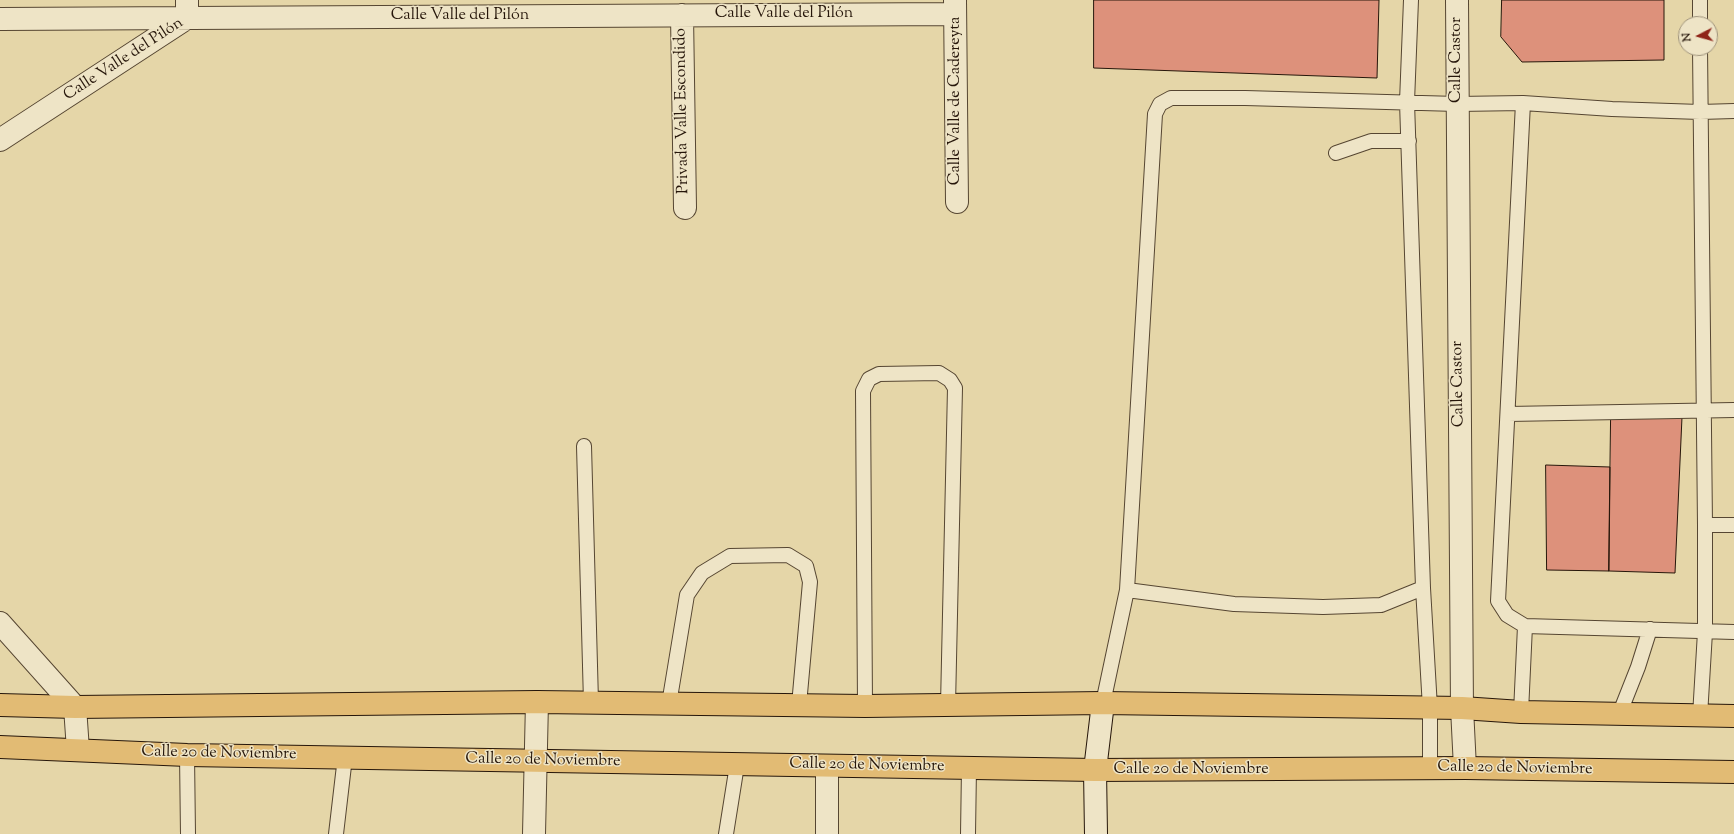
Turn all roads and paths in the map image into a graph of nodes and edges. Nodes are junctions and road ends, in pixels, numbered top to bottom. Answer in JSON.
{"nodes":[{"id":1,"x":1411,"y":0,"type":"edge"},
{"id":2,"x":1457,"y":0,"type":"edge"},
{"id":3,"x":1700,"y":0,"type":"edge"},
{"id":4,"x":955,"y":7,"type":"edge"},
{"id":5,"x":187,"y":9,"type":"edge"},
{"id":6,"x":682,"y":15,"type":"junction"},
{"id":7,"x":1700,"y":16,"type":"edge"},
{"id":8,"x":0,"y":19,"type":"edge"},
{"id":9,"x":1700,"y":56,"type":"edge"},
{"id":10,"x":1407,"y":102,"type":"junction"},
{"id":11,"x":1523,"y":103,"type":"junction"},
{"id":12,"x":1457,"y":104,"type":"junction"},
{"id":13,"x":1734,"y":111,"type":"edge"},
{"id":14,"x":1700,"y":112,"type":"junction"},
{"id":15,"x":0,"y":140,"type":"edge"},
{"id":16,"x":1409,"y":141,"type":"junction"},
{"id":17,"x":1336,"y":153,"type":"dead end"},
{"id":18,"x":957,"y":202,"type":"dead end"},
{"id":19,"x":684,"y":208,"type":"dead end"},
{"id":20,"x":1734,"y":410,"type":"edge"},
{"id":21,"x":1704,"y":411,"type":"junction"},
{"id":22,"x":1508,"y":414,"type":"junction"},
{"id":23,"x":584,"y":446,"type":"dead end"},
{"id":24,"x":1705,"y":525,"type":"junction"},
{"id":25,"x":1734,"y":525,"type":"edge"},
{"id":26,"x":1423,"y":588,"type":"junction"},
{"id":27,"x":1127,"y":590,"type":"junction"},
{"id":28,"x":0,"y":623,"type":"edge"},
{"id":29,"x":1525,"y":626,"type":"junction"},
{"id":30,"x":1650,"y":629,"type":"junction"},
{"id":31,"x":1705,"y":632,"type":"junction"},
{"id":32,"x":1734,"y":632,"type":"edge"},
{"id":33,"x":537,"y":702,"type":"junction"},
{"id":34,"x":591,"y":702,"type":"junction"},
{"id":35,"x":1103,"y":703,"type":"junction"},
{"id":36,"x":669,"y":704,"type":"junction"},
{"id":37,"x":0,"y":705,"type":"edge"},
{"id":38,"x":799,"y":705,"type":"junction"},
{"id":39,"x":948,"y":705,"type":"junction"},
{"id":40,"x":75,"y":706,"type":"junction"},
{"id":41,"x":865,"y":706,"type":"junction"},
{"id":42,"x":1430,"y":708,"type":"junction"},
{"id":43,"x":1462,"y":708,"type":"junction"},
{"id":44,"x":1521,"y":712,"type":"junction"},
{"id":45,"x":1619,"y":715,"type":"junction"},
{"id":46,"x":1700,"y":716,"type":"junction"},
{"id":47,"x":1734,"y":716,"type":"edge"},
{"id":48,"x":0,"y":747,"type":"edge"},
{"id":49,"x":78,"y":750,"type":"junction"},
{"id":50,"x":187,"y":755,"type":"junction"},
{"id":51,"x":344,"y":757,"type":"junction"},
{"id":52,"x":535,"y":762,"type":"junction"},
{"id":53,"x":737,"y":765,"type":"junction"},
{"id":54,"x":827,"y":766,"type":"junction"},
{"id":55,"x":969,"y":768,"type":"junction"},
{"id":56,"x":1430,"y":768,"type":"junction"},
{"id":57,"x":1465,"y":768,"type":"junction"},
{"id":58,"x":1095,"y":770,"type":"junction"},
{"id":59,"x":1734,"y":772,"type":"edge"},
{"id":60,"x":188,"y":834,"type":"edge"},
{"id":61,"x":336,"y":834,"type":"edge"},
{"id":62,"x":534,"y":834,"type":"edge"},
{"id":63,"x":726,"y":834,"type":"edge"},
{"id":64,"x":827,"y":834,"type":"edge"},
{"id":65,"x":968,"y":834,"type":"edge"},
{"id":66,"x":1096,"y":834,"type":"edge"}],
"edges":[{"from":1,"to":10,"type":"lane"},
{"from":2,"to":12,"type":"street","name":"Calle Castor"},
{"from":3,"to":7,"type":"lane"},
{"from":4,"to":6,"type":"street","name":"Calle Valle del Pilón"},
{"from":4,"to":18,"type":"street","name":"Calle Valle de Cadereyta"},
{"from":5,"to":6,"type":"street","name":"Calle Valle del Pilón"},
{"from":5,"to":8,"type":"street"},
{"from":5,"to":15,"type":"street","name":"Calle Valle del Pilón"},
{"from":6,"to":19,"type":"street","name":"Privada Valle Escondido"},
{"from":9,"to":14,"type":"lane"},
{"from":10,"to":12,"type":"lane"},
{"from":10,"to":16,"type":"lane"},
{"from":10,"to":27,"type":"lane"},
{"from":11,"to":12,"type":"lane"},
{"from":11,"to":14,"type":"lane"},
{"from":11,"to":22,"type":"lane"},
{"from":12,"to":43,"type":"street","name":"Calle Castor"},
{"from":13,"to":14,"type":"lane"},
{"from":14,"to":21,"type":"lane"},
{"from":16,"to":17,"type":"lane"},
{"from":16,"to":26,"type":"lane"},
{"from":20,"to":21,"type":"lane"},
{"from":21,"to":22,"type":"lane"},
{"from":21,"to":24,"type":"lane"},
{"from":22,"to":29,"type":"lane"},
{"from":23,"to":34,"type":"lane"},
{"from":24,"to":25,"type":"lane"},
{"from":24,"to":31,"type":"lane"},
{"from":26,"to":27,"type":"lane"},
{"from":26,"to":42,"type":"lane"},
{"from":27,"to":35,"type":"lane"},
{"from":28,"to":40,"type":"street"},
{"from":29,"to":30,"type":"lane"},
{"from":29,"to":44,"type":"lane"},
{"from":30,"to":31,"type":"lane"},
{"from":30,"to":45,"type":"lane"},
{"from":31,"to":32,"type":"lane"},
{"from":31,"to":46,"type":"lane"},
{"from":33,"to":34,"type":"main road"},
{"from":33,"to":40,"type":"main road"},
{"from":33,"to":52,"type":"street"},
{"from":34,"to":36,"type":"main road"},
{"from":35,"to":39,"type":"main road"},
{"from":35,"to":42,"type":"main road"},
{"from":35,"to":58,"type":"street"},
{"from":36,"to":38,"type":"main road"},
{"from":36,"to":38,"type":"lane"},
{"from":37,"to":40,"type":"main road"},
{"from":38,"to":41,"type":"main road"},
{"from":39,"to":41,"type":"main road"},
{"from":39,"to":41,"type":"lane"},
{"from":40,"to":49,"type":"street"},
{"from":42,"to":43,"type":"main road"},
{"from":42,"to":56,"type":"lane"},
{"from":43,"to":44,"type":"main road"},
{"from":43,"to":57,"type":"street","name":"Calle Castor"},
{"from":44,"to":45,"type":"main road"},
{"from":45,"to":46,"type":"main road"},
{"from":46,"to":47,"type":"main road"},
{"from":48,"to":49,"type":"main road","name":"Calle 20 de Noviembre"},
{"from":49,"to":50,"type":"main road","name":"Calle 20 de Noviembre"},
{"from":50,"to":51,"type":"main road","name":"Calle 20 de Noviembre"},
{"from":50,"to":60,"type":"lane"},
{"from":51,"to":52,"type":"main road","name":"Calle 20 de Noviembre"},
{"from":51,"to":61,"type":"lane"},
{"from":52,"to":53,"type":"main road","name":"Calle 20 de Noviembre"},
{"from":52,"to":62,"type":"street"},
{"from":53,"to":54,"type":"main road","name":"Calle 20 de Noviembre"},
{"from":53,"to":63,"type":"lane"},
{"from":54,"to":55,"type":"main road","name":"Calle 20 de Noviembre"},
{"from":54,"to":64,"type":"street"},
{"from":55,"to":58,"type":"main road","name":"Calle 20 de Noviembre"},
{"from":55,"to":65,"type":"lane"},
{"from":56,"to":57,"type":"main road","name":"Calle 20 de Noviembre"},
{"from":56,"to":58,"type":"main road","name":"Calle 20 de Noviembre"},
{"from":57,"to":59,"type":"main road","name":"Calle 20 de Noviembre"},
{"from":58,"to":66,"type":"street"}]}
